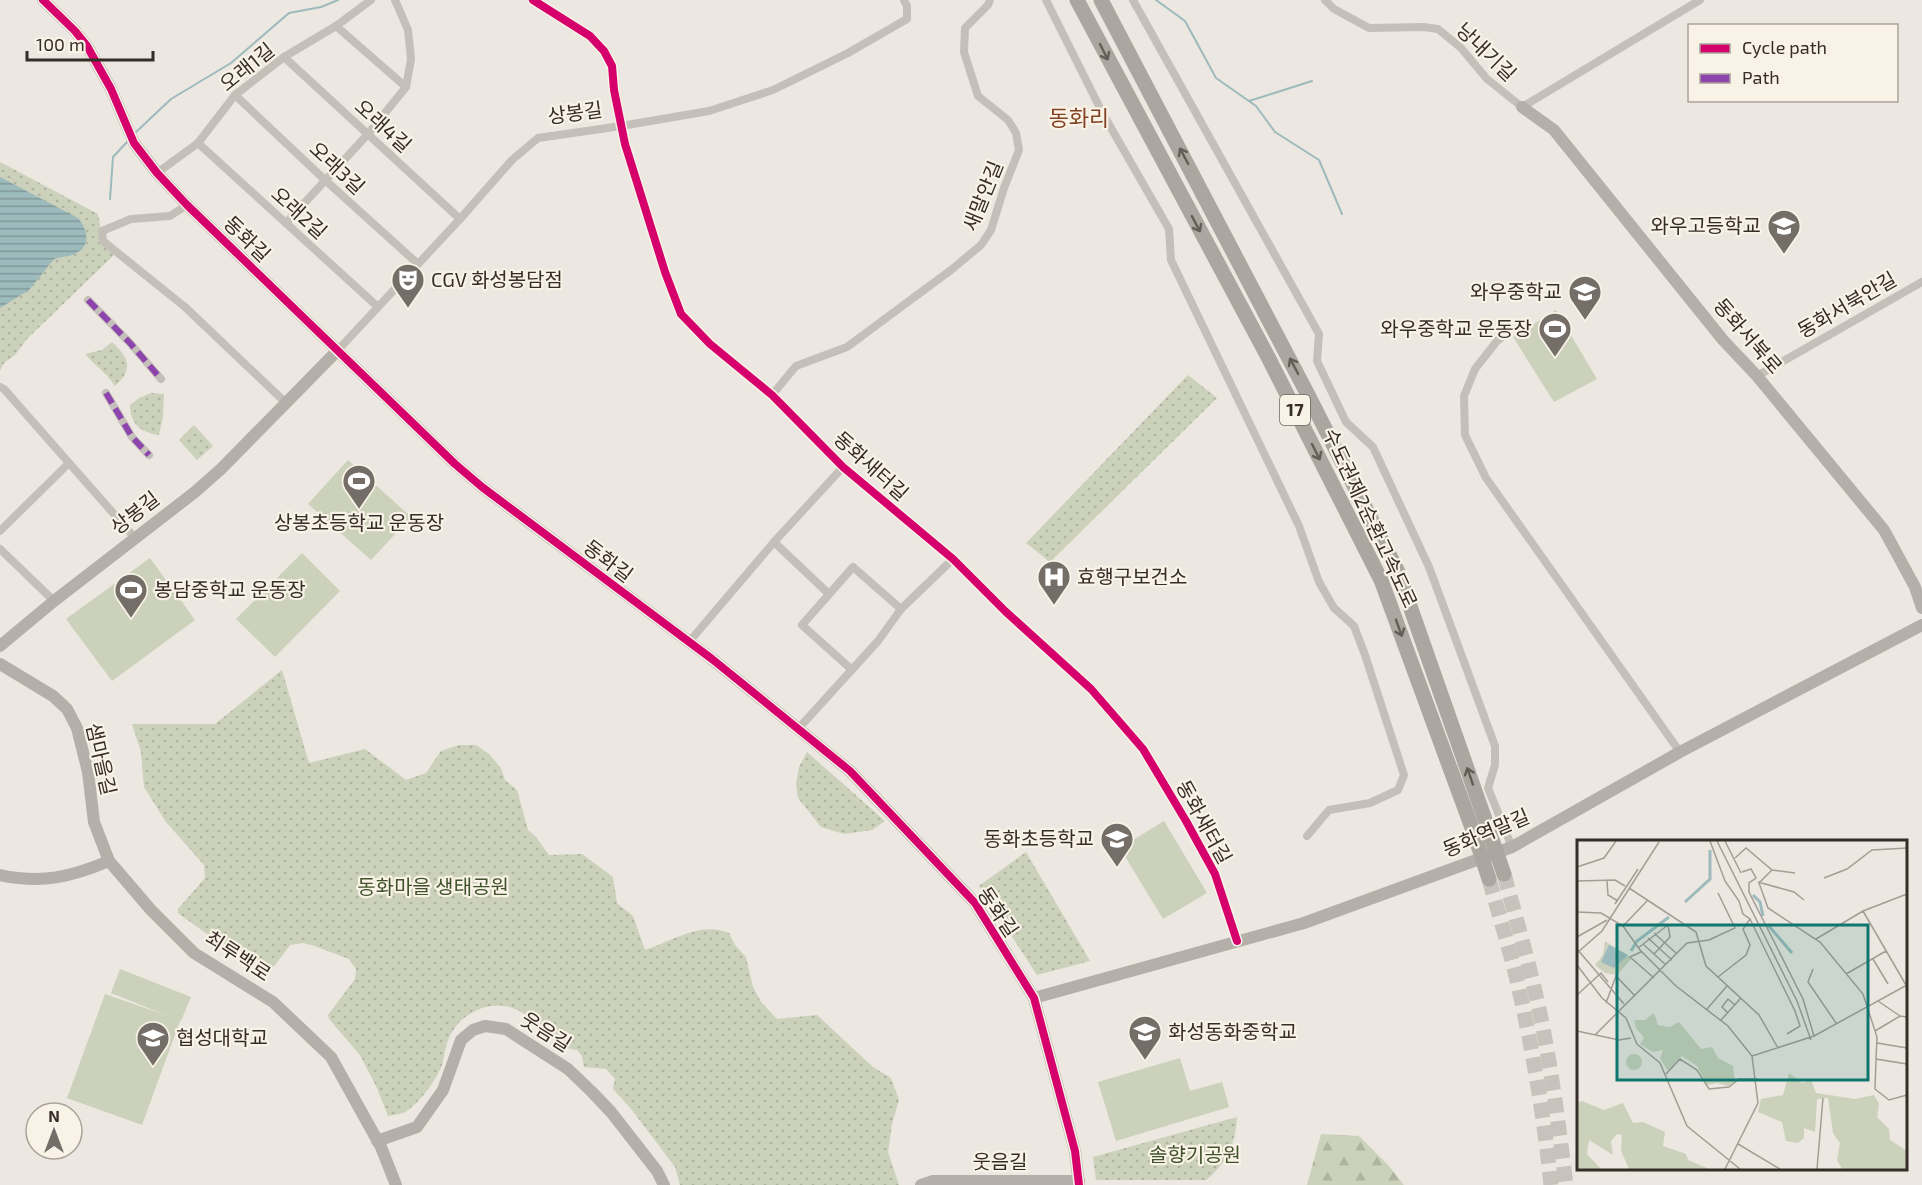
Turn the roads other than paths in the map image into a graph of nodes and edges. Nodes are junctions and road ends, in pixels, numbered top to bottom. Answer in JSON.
{"nodes":[{"id":1,"x":370,"y":0,"type":"edge"},
{"id":2,"x":395,"y":0,"type":"edge"},
{"id":3,"x":533,"y":0,"type":"edge"},
{"id":4,"x":904,"y":0,"type":"edge"},
{"id":5,"x":990,"y":0,"type":"edge"},
{"id":6,"x":1046,"y":0,"type":"edge"},
{"id":7,"x":1077,"y":0,"type":"edge"},
{"id":8,"x":1101,"y":0,"type":"edge"},
{"id":9,"x":1133,"y":0,"type":"edge"},
{"id":10,"x":1325,"y":0,"type":"edge"},
{"id":11,"x":1700,"y":0,"type":"edge"},
{"id":12,"x":46,"y":1,"type":"edge"},
{"id":13,"x":336,"y":26,"type":"junction"},
{"id":14,"x":284,"y":57,"type":"junction"},
{"id":15,"x":406,"y":87,"type":"junction"},
{"id":16,"x":235,"y":95,"type":"junction"},
{"id":17,"x":1522,"y":107,"type":"junction"},
{"id":18,"x":621,"y":126,"type":"junction"},
{"id":19,"x":368,"y":134,"type":"junction"},
{"id":20,"x":198,"y":143,"type":"junction"},
{"id":21,"x":157,"y":173,"type":"junction"},
{"id":22,"x":325,"y":180,"type":"junction"},
{"id":23,"x":187,"y":205,"type":"junction"},
{"id":24,"x":460,"y":219,"type":"junction"},
{"id":25,"x":286,"y":223,"type":"junction"},
{"id":26,"x":418,"y":264,"type":"junction"},
{"id":27,"x":1922,"y":282,"type":"edge"},
{"id":28,"x":88,"y":300,"type":"dead end"},
{"id":29,"x":378,"y":307,"type":"junction"},
{"id":30,"x":1506,"y":334,"type":"dead end"},
{"id":31,"x":338,"y":350,"type":"junction"},
{"id":32,"x":1758,"y":375,"type":"junction"},
{"id":33,"x":161,"y":379,"type":"dead end"},
{"id":34,"x":0,"y":387,"type":"edge"},
{"id":35,"x":106,"y":393,"type":"dead end"},
{"id":36,"x":772,"y":395,"type":"junction"},
{"id":37,"x":286,"y":403,"type":"junction"},
{"id":38,"x":148,"y":455,"type":"dead end"},
{"id":39,"x":69,"y":464,"type":"junction"},
{"id":40,"x":843,"y":467,"type":"junction"},
{"id":41,"x":0,"y":531,"type":"edge"},
{"id":42,"x":135,"y":538,"type":"junction"},
{"id":43,"x":774,"y":542,"type":"junction"},
{"id":44,"x":0,"y":549,"type":"edge"},
{"id":45,"x":953,"y":559,"type":"junction"},
{"id":46,"x":829,"y":594,"type":"junction"},
{"id":47,"x":54,"y":601,"type":"junction"},
{"id":48,"x":1922,"y":608,"type":"edge"},
{"id":49,"x":901,"y":609,"type":"junction"},
{"id":50,"x":1922,"y":625,"type":"edge"},
{"id":51,"x":689,"y":642,"type":"junction"},
{"id":52,"x":0,"y":646,"type":"edge"},
{"id":53,"x":0,"y":664,"type":"edge"},
{"id":54,"x":851,"y":669,"type":"junction"},
{"id":55,"x":798,"y":729,"type":"junction"},
{"id":56,"x":1680,"y":752,"type":"junction"},
{"id":57,"x":1482,"y":834,"type":"junction"},
{"id":58,"x":1307,"y":836,"type":"dead end"},
{"id":59,"x":1512,"y":847,"type":"junction"},
{"id":60,"x":110,"y":861,"type":"junction"},
{"id":61,"x":0,"y":875,"type":"edge"},
{"id":62,"x":1496,"y":877,"type":"tunnel mouth"},
{"id":63,"x":1237,"y":941,"type":"junction"},
{"id":64,"x":1034,"y":998,"type":"junction"},
{"id":65,"x":377,"y":1141,"type":"junction"},
{"id":66,"x":1079,"y":1183,"type":"edge"},
{"id":67,"x":396,"y":1185,"type":"edge"},
{"id":68,"x":664,"y":1185,"type":"edge"},
{"id":69,"x":921,"y":1185,"type":"edge"}],
"edges":[{"from":1,"to":13,"type":"street","name":"오래1길"},
{"from":2,"to":15,"type":"street"},
{"from":3,"to":18,"type":"street","name":"동화새터길"},
{"from":4,"to":18,"type":"street","name":"상봉길"},
{"from":5,"to":36,"type":"street","name":"새말안길"},
{"from":6,"to":58,"type":"street"},
{"from":7,"to":57,"type":"highway","name":"수도권제2순환고속도로","number":"17","one_way":true},
{"from":57,"to":8,"type":"highway","name":"수도권제2순환고속도로","number":"17","one_way":true},
{"from":9,"to":59,"type":"street"},
{"from":10,"to":17,"type":"street","name":"낭내기길"},
{"from":11,"to":17,"type":"street"},
{"from":12,"to":21,"type":"street","name":"동화길"},
{"from":13,"to":14,"type":"street","name":"오래1길"},
{"from":13,"to":15,"type":"street"},
{"from":14,"to":16,"type":"street","name":"오래1길"},
{"from":14,"to":19,"type":"street","name":"오래4길"},
{"from":15,"to":19,"type":"street"},
{"from":16,"to":20,"type":"street","name":"오래1길"},
{"from":16,"to":22,"type":"street","name":"오래3길"},
{"from":17,"to":32,"type":"street","name":"동화서북로"},
{"from":18,"to":24,"type":"street","name":"상봉길"},
{"from":18,"to":36,"type":"street","name":"동화새터길"},
{"from":19,"to":22,"type":"street"},
{"from":19,"to":24,"type":"street","name":"오래4길"},
{"from":20,"to":21,"type":"street","name":"오래1길"},
{"from":20,"to":25,"type":"street","name":"오래2길"},
{"from":21,"to":23,"type":"street","name":"동화길"},
{"from":22,"to":25,"type":"street"},
{"from":22,"to":26,"type":"street","name":"오래3길"},
{"from":23,"to":31,"type":"street","name":"동화길"},
{"from":23,"to":37,"type":"street"},
{"from":24,"to":26,"type":"street","name":"상봉길"},
{"from":25,"to":29,"type":"street","name":"오래2길"},
{"from":26,"to":29,"type":"street","name":"상봉길"},
{"from":27,"to":32,"type":"street","name":"동화서북안길"},
{"from":28,"to":33,"type":"street"},
{"from":29,"to":31,"type":"street","name":"상봉길"},
{"from":30,"to":56,"type":"street"},
{"from":31,"to":37,"type":"street","name":"상봉길"},
{"from":31,"to":51,"type":"street","name":"동화길"},
{"from":32,"to":48,"type":"street","name":"동화서북로"},
{"from":34,"to":39,"type":"street"},
{"from":35,"to":38,"type":"street"},
{"from":36,"to":40,"type":"street","name":"동화새터길"},
{"from":37,"to":42,"type":"street","name":"상봉길"},
{"from":39,"to":41,"type":"street"},
{"from":39,"to":42,"type":"street"},
{"from":40,"to":43,"type":"street"},
{"from":40,"to":45,"type":"street","name":"동화새터길"},
{"from":42,"to":47,"type":"street","name":"상봉길"},
{"from":43,"to":46,"type":"street"},
{"from":43,"to":51,"type":"street"},
{"from":44,"to":47,"type":"street"},
{"from":45,"to":49,"type":"street"},
{"from":45,"to":63,"type":"street","name":"동화새터길"},
{"from":46,"to":49,"type":"street"},
{"from":46,"to":54,"type":"street"},
{"from":47,"to":52,"type":"street","name":"상봉길"},
{"from":49,"to":54,"type":"street"},
{"from":50,"to":56,"type":"street","name":"동화역말길"},
{"from":51,"to":55,"type":"street","name":"동화길"},
{"from":53,"to":60,"type":"street","name":"샘마을길"},
{"from":54,"to":55,"type":"street"},
{"from":55,"to":64,"type":"street","name":"동화길"},
{"from":56,"to":59,"type":"street","name":"동화역말길"},
{"from":57,"to":62,"type":"highway","name":"수도권제2순환고속도로","number":"17","bridge":true},
{"from":59,"to":63,"type":"street","name":"동화역말길"},
{"from":60,"to":61,"type":"street"},
{"from":60,"to":65,"type":"street","name":"최루백로"},
{"from":63,"to":64,"type":"street","name":"동화역말길"},
{"from":64,"to":66,"type":"street","name":"동화길"},
{"from":65,"to":67,"type":"street","name":"최루백로"},
{"from":65,"to":68,"type":"street","name":"웃음길"},
{"from":66,"to":69,"type":"street","name":"웃음길"}]}
